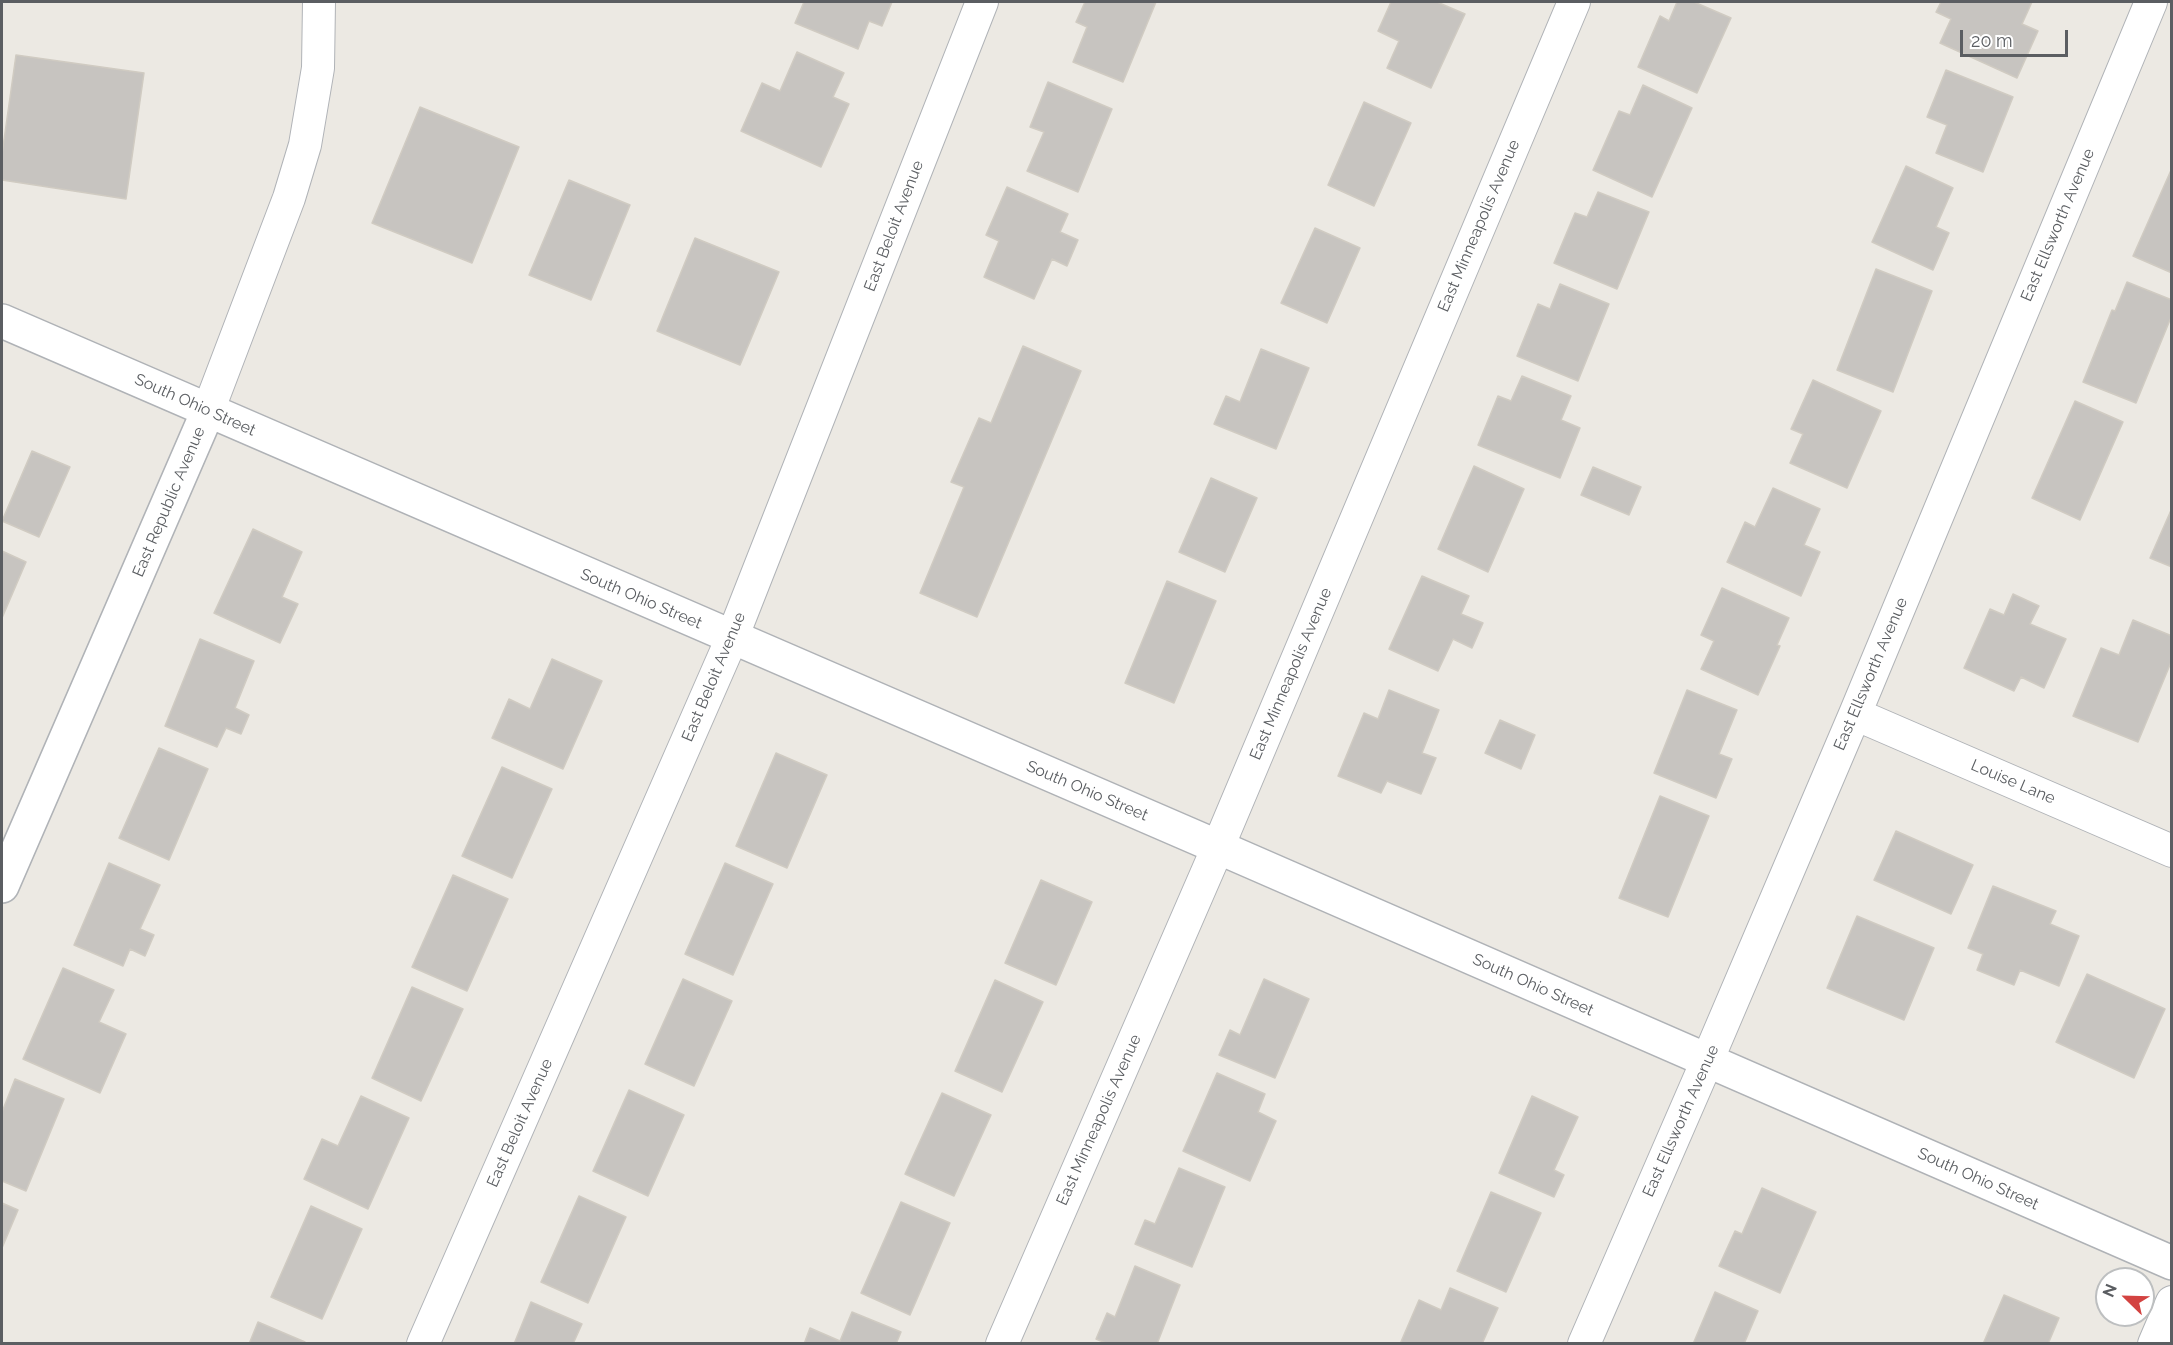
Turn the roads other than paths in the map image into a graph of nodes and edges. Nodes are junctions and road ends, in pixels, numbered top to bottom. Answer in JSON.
{"nodes":[{"id":1,"x":319,"y":2,"type":"edge"},
{"id":2,"x":982,"y":2,"type":"edge"},
{"id":3,"x":1574,"y":2,"type":"edge"},
{"id":4,"x":2151,"y":2,"type":"edge"},
{"id":5,"x":2,"y":321,"type":"edge"},
{"id":6,"x":208,"y":411,"type":"junction"},
{"id":7,"x":732,"y":638,"type":"junction"},
{"id":8,"x":1855,"y":714,"type":"junction"},
{"id":9,"x":1218,"y":848,"type":"junction"},
{"id":10,"x":2172,"y":850,"type":"edge"},
{"id":11,"x":2,"y":886,"type":"edge"},
{"id":12,"x":1707,"y":1061,"type":"junction"},
{"id":13,"x":2172,"y":1263,"type":"edge"},
{"id":14,"x":2172,"y":1302,"type":"edge"},
{"id":15,"x":423,"y":1344,"type":"edge"},
{"id":16,"x":1002,"y":1344,"type":"edge"},
{"id":17,"x":1584,"y":1344,"type":"edge"},
{"id":18,"x":2154,"y":1344,"type":"edge"}],
"edges":[{"from":1,"to":6,"type":"street","name":"East Republic Avenue"},
{"from":2,"to":7,"type":"street","name":"East Beloit Avenue"},
{"from":3,"to":9,"type":"street","name":"East Minneapolis Avenue"},
{"from":4,"to":8,"type":"street","name":"East Ellsworth Avenue"},
{"from":5,"to":6,"type":"main road","name":"South Ohio Street"},
{"from":6,"to":7,"type":"main road","name":"South Ohio Street"},
{"from":6,"to":11,"type":"main road","name":"East Republic Avenue"},
{"from":7,"to":9,"type":"main road","name":"South Ohio Street"},
{"from":7,"to":15,"type":"street","name":"East Beloit Avenue"},
{"from":8,"to":10,"type":"street","name":"Louise Lane"},
{"from":8,"to":12,"type":"street","name":"East Ellsworth Avenue"},
{"from":9,"to":12,"type":"main road","name":"South Ohio Street"},
{"from":9,"to":16,"type":"street","name":"East Minneapolis Avenue"},
{"from":12,"to":13,"type":"main road","name":"South Ohio Street"},
{"from":12,"to":17,"type":"street","name":"East Ellsworth Avenue"},
{"from":14,"to":18,"type":"street"}]}
